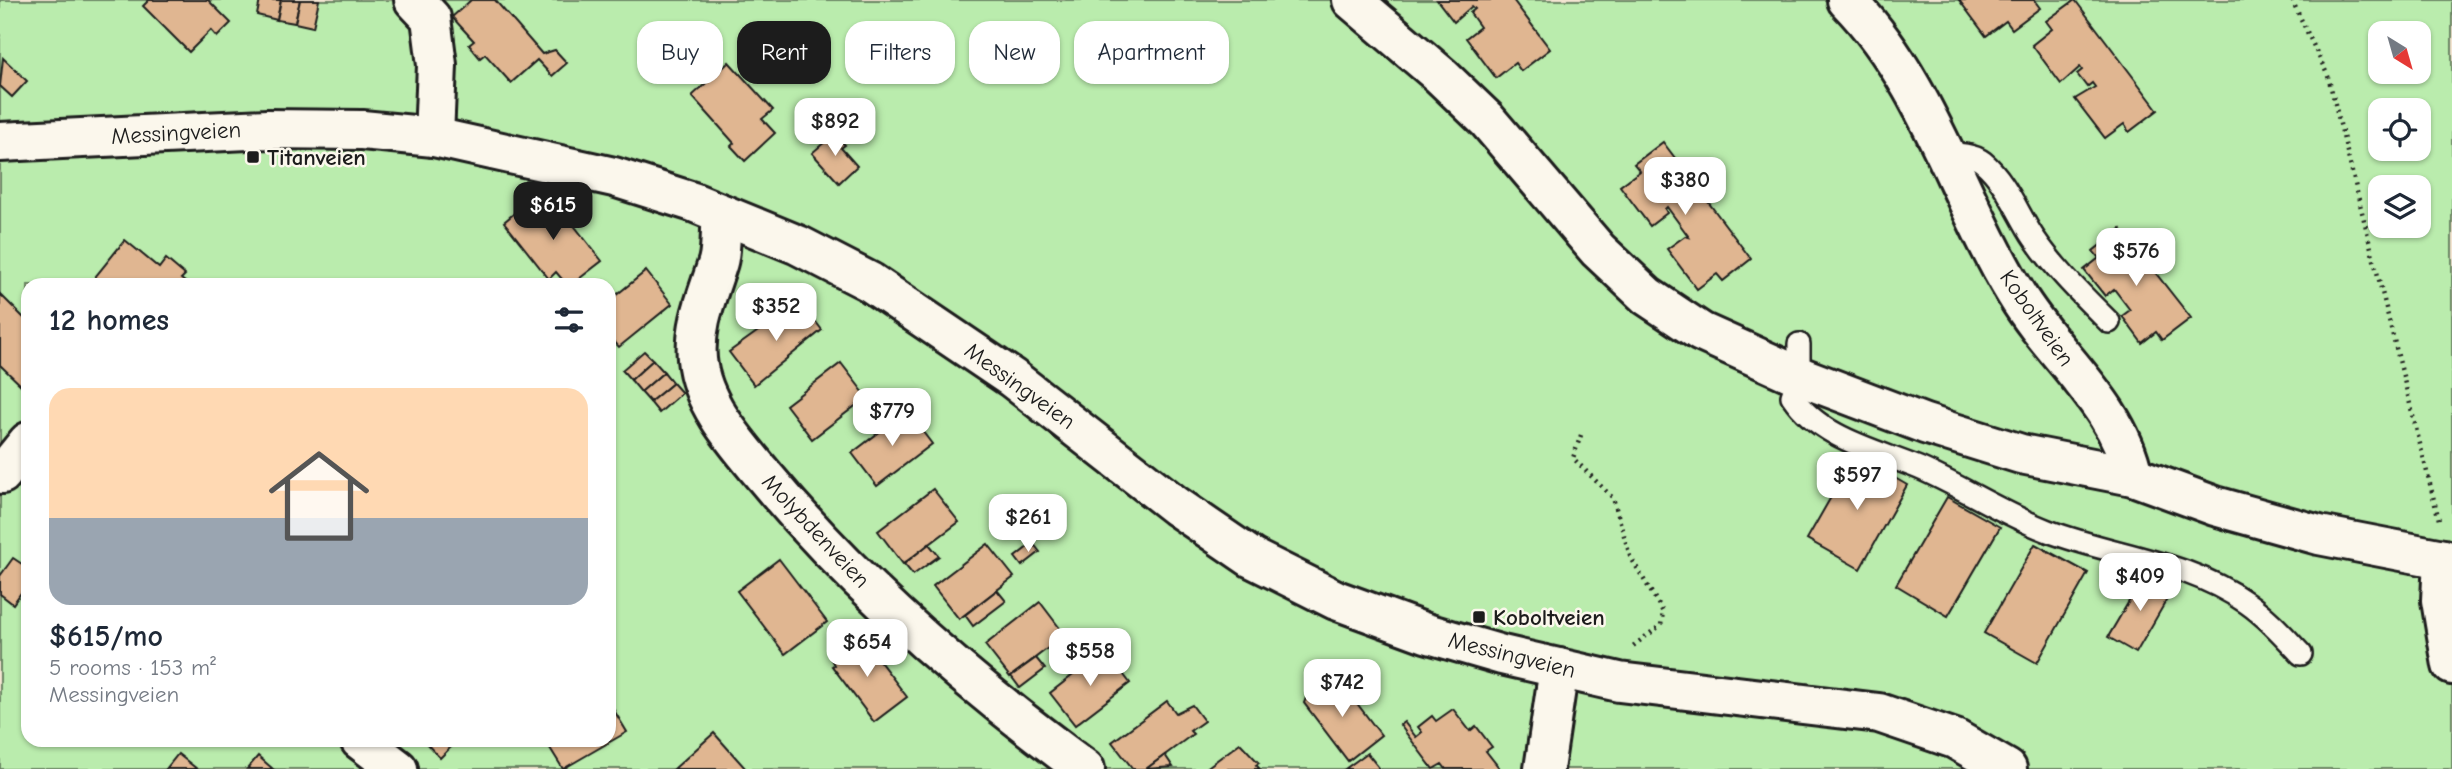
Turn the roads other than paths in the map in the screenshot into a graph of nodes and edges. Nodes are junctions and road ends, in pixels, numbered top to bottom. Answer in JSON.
{"nodes":[{"id":1,"x":414,"y":0,"type":"edge"},
{"id":2,"x":1352,"y":0,"type":"edge"},
{"id":3,"x":1847,"y":0,"type":"edge"},
{"id":4,"x":434,"y":137,"type":"junction"},
{"id":5,"x":0,"y":142,"type":"edge"},
{"id":6,"x":1947,"y":154,"type":"junction"},
{"id":7,"x":722,"y":214,"type":"junction"},
{"id":8,"x":2109,"y":322,"type":"dead end"},
{"id":9,"x":1792,"y":382,"type":"junction"},
{"id":10,"x":21,"y":457,"type":"edge"},
{"id":11,"x":2133,"y":476,"type":"junction"},
{"id":12,"x":10,"y":480,"type":"edge"},
{"id":13,"x":2448,"y":557,"type":"edge"},
{"id":14,"x":2301,"y":654,"type":"dead end"},
{"id":15,"x":2452,"y":665,"type":"edge"},
{"id":16,"x":1559,"y":668,"type":"junction"},
{"id":17,"x":369,"y":747,"type":"edge"},
{"id":18,"x":398,"y":769,"type":"edge"},
{"id":19,"x":1085,"y":769,"type":"edge"},
{"id":20,"x":1544,"y":769,"type":"edge"},
{"id":21,"x":2007,"y":769,"type":"edge"}],
"edges":[{"from":1,"to":4,"type":"street"},
{"from":2,"to":9,"type":"street"},
{"from":3,"to":6,"type":"street","name":"Koboltveien"},
{"from":4,"to":5,"type":"street","name":"Messingveien"},
{"from":4,"to":7,"type":"street","name":"Messingveien"},
{"from":6,"to":8,"type":"lane","name":"Koboltveien"},
{"from":6,"to":11,"type":"street","name":"Koboltveien"},
{"from":7,"to":16,"type":"street","name":"Messingveien"},
{"from":7,"to":19,"type":"street","name":"Molybdenveien"},
{"from":9,"to":11,"type":"street"},
{"from":9,"to":14,"type":"lane"},
{"from":10,"to":12,"type":"street"},
{"from":11,"to":13,"type":"street"},
{"from":13,"to":15,"type":"street"},
{"from":16,"to":20,"type":"street"},
{"from":16,"to":21,"type":"street","name":"Messingveien"},
{"from":17,"to":18,"type":"street"}]}
